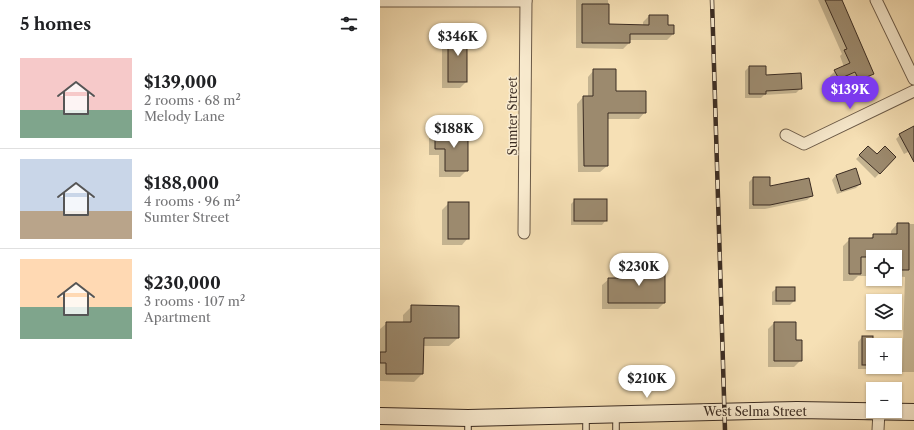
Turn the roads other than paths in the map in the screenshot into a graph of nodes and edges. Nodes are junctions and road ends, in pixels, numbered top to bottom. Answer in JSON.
{"nodes":[{"id":1,"x":876,"y":0,"type":"edge"},
{"id":2,"x":380,"y":1,"type":"edge"},
{"id":3,"x":526,"y":1,"type":"edge"},
{"id":4,"x":914,"y":79,"type":"edge"},
{"id":5,"x":914,"y":91,"type":"edge"},
{"id":6,"x":786,"y":135,"type":"dead end"},
{"id":7,"x":524,"y":233,"type":"dead end"},
{"id":8,"x":866,"y":412,"type":"edge"},
{"id":9,"x":902,"y":412,"type":"edge"},
{"id":10,"x":914,"y":412,"type":"edge"},
{"id":11,"x":380,"y":416,"type":"edge"},
{"id":12,"x":879,"y":418,"type":"edge"},
{"id":13,"x":616,"y":422,"type":"edge"},
{"id":14,"x":586,"y":423,"type":"edge"},
{"id":15,"x":468,"y":424,"type":"edge"},
{"id":16,"x":878,"y":430,"type":"edge"}],
"edges":[{"from":1,"to":4,"type":"street"},
{"from":2,"to":3,"type":"street"},
{"from":3,"to":7,"type":"street","name":"Sumter Street"},
{"from":5,"to":6,"type":"street"},
{"from":8,"to":13,"type":"street","name":"West Selma Street"},
{"from":9,"to":10,"type":"street","name":"West Selma Street"},
{"from":11,"to":15,"type":"street","name":"West Selma Street"},
{"from":12,"to":16,"type":"street"},
{"from":13,"to":14,"type":"street","name":"West Selma Street"},
{"from":14,"to":15,"type":"street","name":"West Selma Street"}]}
